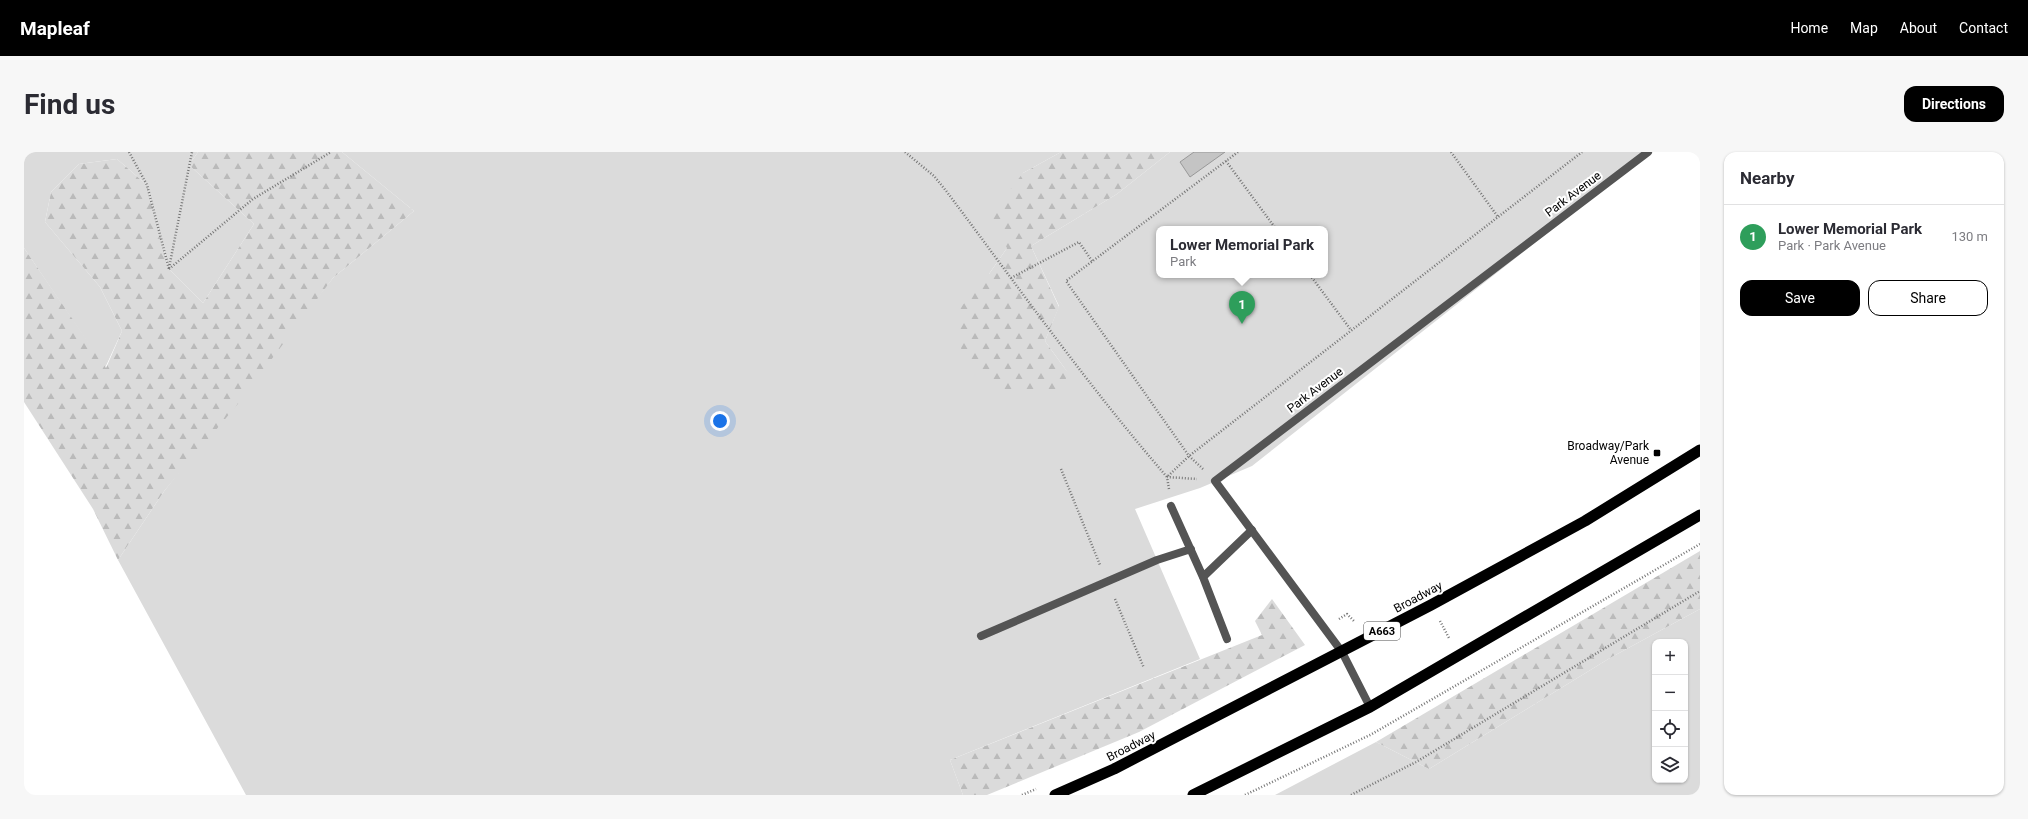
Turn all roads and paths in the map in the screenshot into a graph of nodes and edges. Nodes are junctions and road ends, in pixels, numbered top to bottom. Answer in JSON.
{"nodes":[{"id":1,"x":129,"y":152,"type":"edge"},
{"id":2,"x":192,"y":152,"type":"edge"},
{"id":3,"x":331,"y":152,"type":"edge"},
{"id":4,"x":905,"y":152,"type":"edge"},
{"id":5,"x":1238,"y":152,"type":"edge"},
{"id":6,"x":1451,"y":152,"type":"edge"},
{"id":7,"x":1582,"y":152,"type":"edge"},
{"id":8,"x":1648,"y":152,"type":"edge"},
{"id":9,"x":1226,"y":161,"type":"junction"},
{"id":10,"x":1498,"y":217,"type":"junction"},
{"id":11,"x":1274,"y":226,"type":"edge"},
{"id":12,"x":1092,"y":261,"type":"junction"},
{"id":13,"x":169,"y":269,"type":"junction"},
{"id":14,"x":1012,"y":278,"type":"junction"},
{"id":15,"x":1312,"y":278,"type":"edge"},
{"id":16,"x":1352,"y":330,"type":"junction"},
{"id":17,"x":1700,"y":450,"type":"edge"},
{"id":18,"x":1189,"y":456,"type":"junction"},
{"id":19,"x":1167,"y":478,"type":"junction"},
{"id":20,"x":1215,"y":481,"type":"junction"},
{"id":21,"x":1171,"y":506,"type":"dead end"},
{"id":22,"x":1700,"y":515,"type":"edge"},
{"id":23,"x":1252,"y":530,"type":"junction"},
{"id":24,"x":1700,"y":544,"type":"edge"},
{"id":25,"x":1190,"y":549,"type":"junction"},
{"id":26,"x":1203,"y":577,"type":"junction"},
{"id":27,"x":1700,"y":591,"type":"edge"},
{"id":28,"x":1431,"y":605,"type":"junction"},
{"id":29,"x":980,"y":636,"type":"dead end"},
{"id":30,"x":1227,"y":639,"type":"dead end"},
{"id":31,"x":1342,"y":652,"type":"junction"},
{"id":32,"x":1460,"y":655,"type":"junction"},
{"id":33,"x":1370,"y":707,"type":"junction"},
{"id":34,"x":1055,"y":795,"type":"edge"},
{"id":35,"x":1193,"y":795,"type":"edge"},
{"id":36,"x":1245,"y":795,"type":"edge"},
{"id":37,"x":1351,"y":795,"type":"edge"}],
"edges":[{"from":1,"to":13,"type":"path"},
{"from":2,"to":13,"type":"path"},
{"from":3,"to":13,"type":"path"},
{"from":4,"to":14,"type":"path"},
{"from":5,"to":9,"type":"path"},
{"from":6,"to":10,"type":"path"},
{"from":7,"to":10,"type":"path"},
{"from":8,"to":20,"type":"street","name":"Park Avenue"},
{"from":9,"to":11,"type":"path"},
{"from":9,"to":12,"type":"path"},
{"from":10,"to":16,"type":"path"},
{"from":12,"to":14,"type":"path"},
{"from":12,"to":18,"type":"path"},
{"from":14,"to":19,"type":"path"},
{"from":15,"to":16,"type":"path"},
{"from":16,"to":18,"type":"path"},
{"from":17,"to":28,"type":"highway","name":"Broadway","number":"A663"},
{"from":18,"to":19,"type":"path"},
{"from":19,"to":20,"type":"path"},
{"from":20,"to":23,"type":"street"},
{"from":21,"to":25,"type":"street"},
{"from":22,"to":32,"type":"highway"},
{"from":23,"to":26,"type":"street"},
{"from":23,"to":31,"type":"street"},
{"from":24,"to":36,"type":"path"},
{"from":25,"to":26,"type":"street"},
{"from":25,"to":29,"type":"street"},
{"from":26,"to":30,"type":"street"},
{"from":27,"to":37,"type":"path"},
{"from":28,"to":31,"type":"highway","name":"Broadway","number":"A663"},
{"from":28,"to":32,"type":"path"},
{"from":31,"to":33,"type":"street"},
{"from":31,"to":34,"type":"highway","name":"Broadway","number":"A663"},
{"from":32,"to":33,"type":"highway"},
{"from":33,"to":35,"type":"highway"}]}
